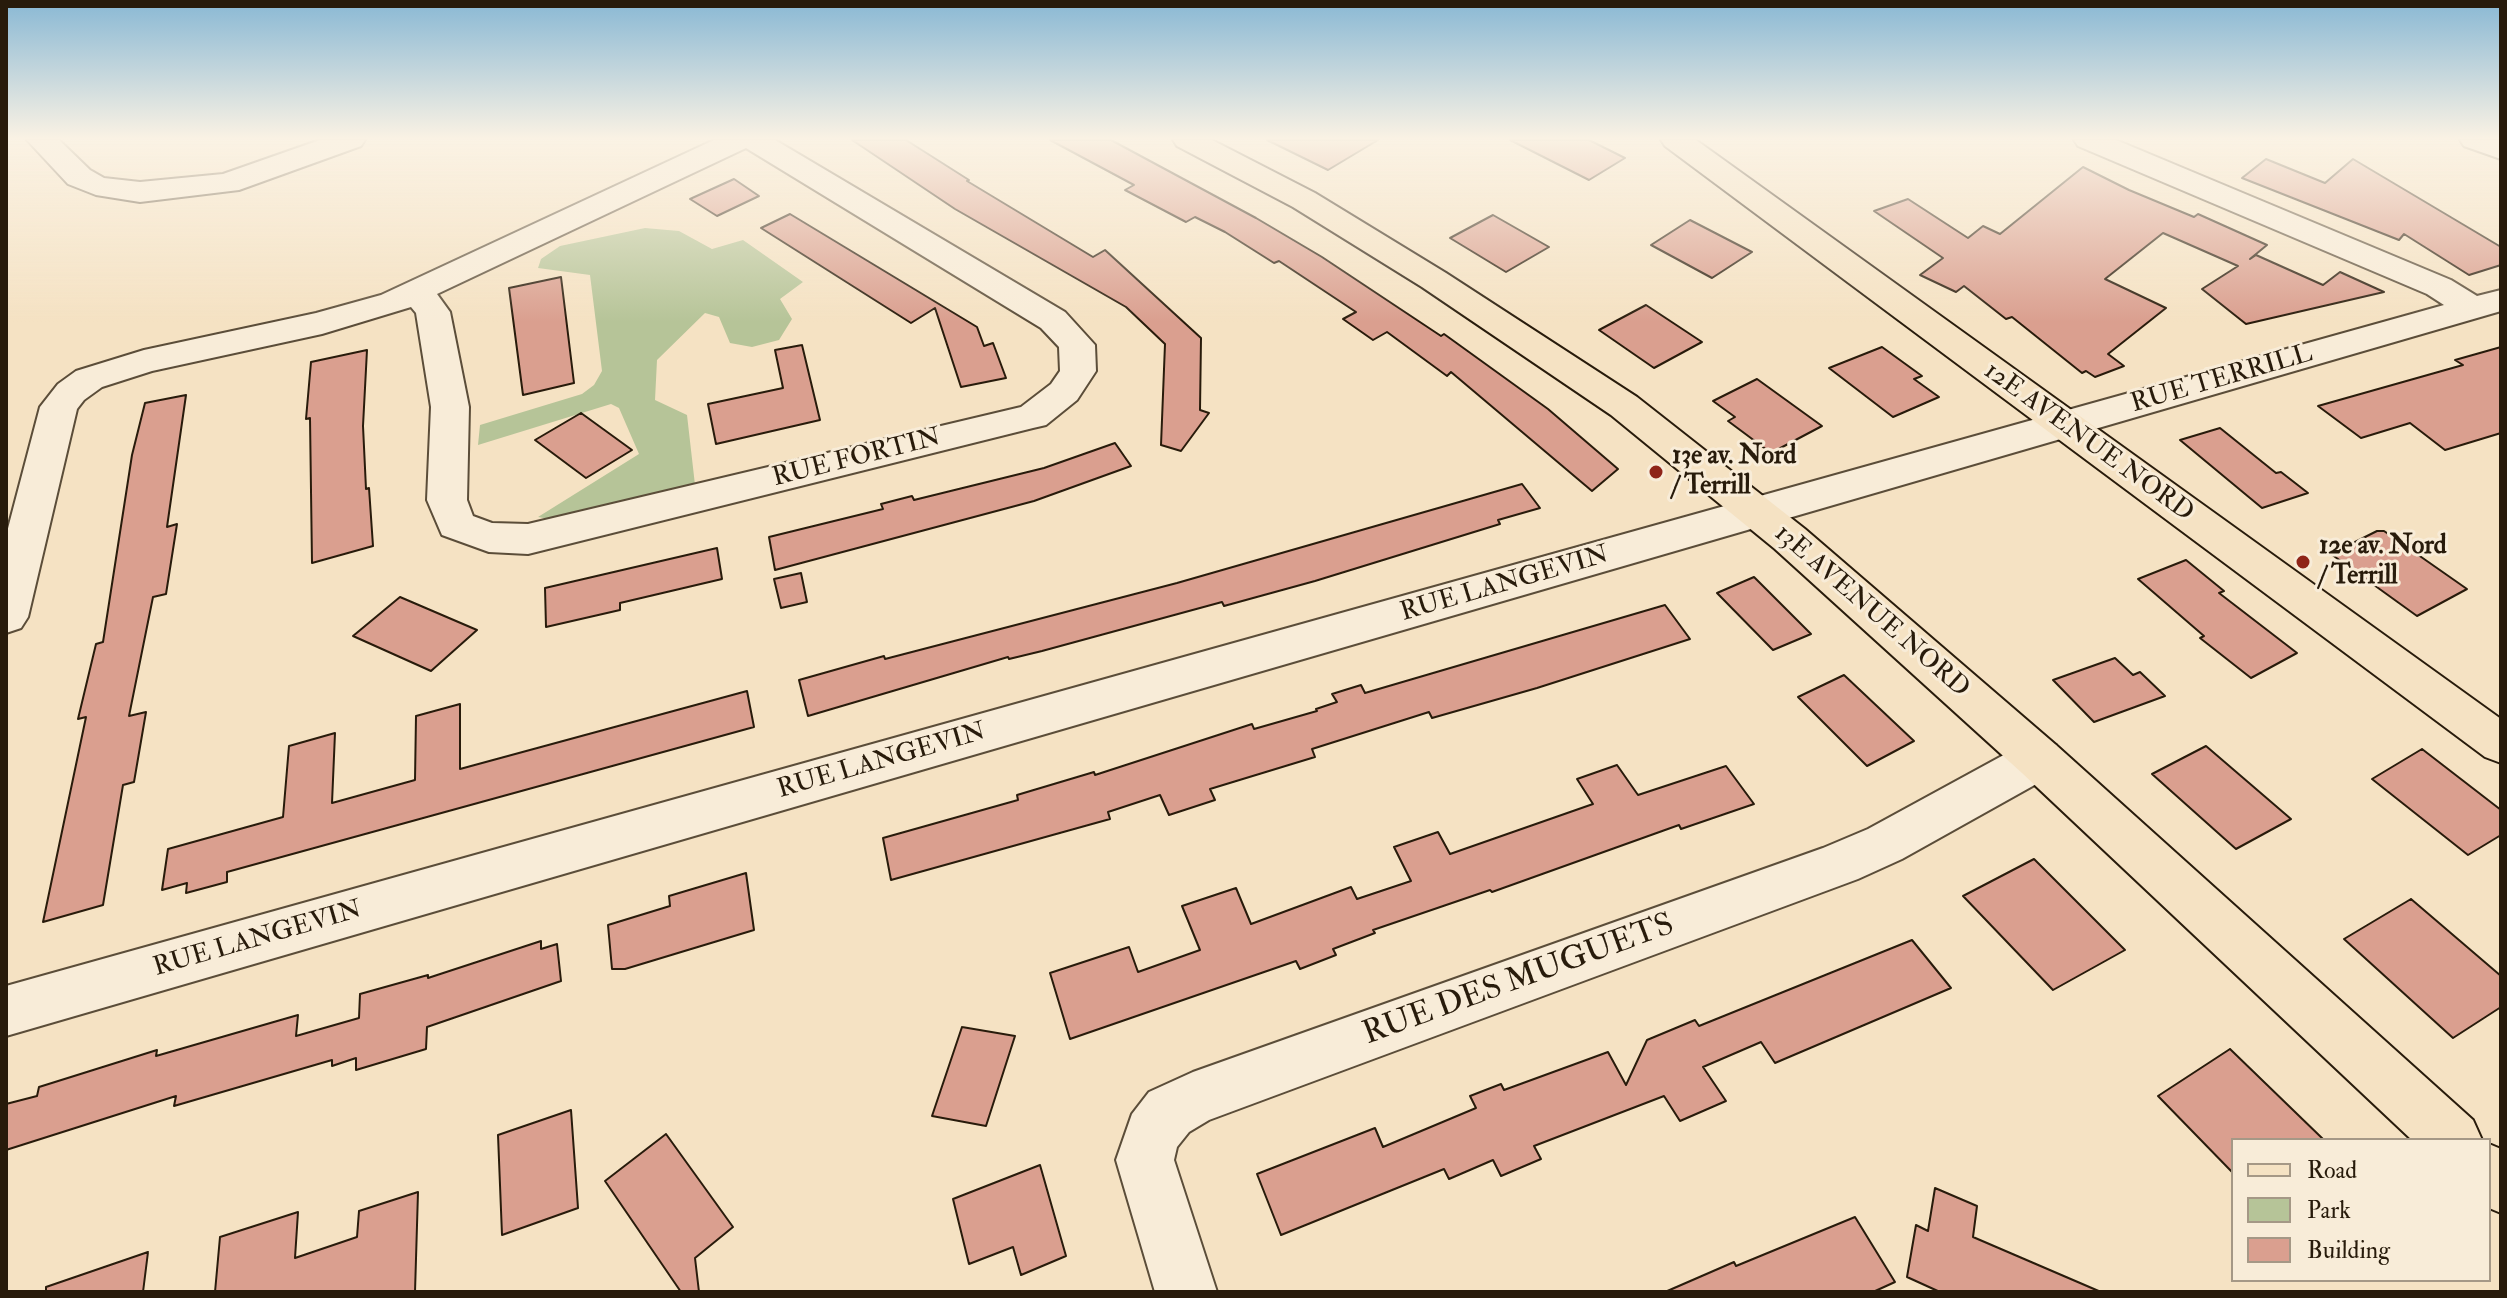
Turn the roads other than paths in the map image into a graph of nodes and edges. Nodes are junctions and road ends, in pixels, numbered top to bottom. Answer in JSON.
{"nodes":[{"id":1,"x":609,"y":201,"type":"edge"},
{"id":2,"x":854,"y":201,"type":"edge"},
{"id":3,"x":1305,"y":201,"type":"edge"},
{"id":4,"x":1758,"y":201,"type":"edge"},
{"id":5,"x":2233,"y":201,"type":"edge"},
{"id":6,"x":416,"y":291,"type":"junction"},
{"id":7,"x":2487,"y":304,"type":"edge"},
{"id":8,"x":2064,"y":425,"type":"junction"},
{"id":9,"x":1757,"y":513,"type":"junction"},
{"id":10,"x":6,"y":617,"type":"edge"},
{"id":11,"x":2501,"y":744,"type":"edge"},
{"id":12,"x":2039,"y":759,"type":"junction"},
{"id":13,"x":6,"y":1011,"type":"edge"},
{"id":14,"x":2451,"y":1138,"type":"edge"},
{"id":15,"x":1186,"y":1292,"type":"edge"}],
"edges":[{"from":1,"to":6,"type":"street"},
{"from":2,"to":6,"type":"street","name":"RUE FORTIN"},
{"from":3,"to":9,"type":"main road","name":"13E AVENUE NORD"},
{"from":4,"to":8,"type":"main road","name":"12E AVENUE NORD"},
{"from":5,"to":7,"type":"street"},
{"from":6,"to":10,"type":"street"},
{"from":7,"to":8,"type":"street","name":"RUE TERRILL"},
{"from":8,"to":9,"type":"street","name":"RUE TERRILL"},
{"from":8,"to":11,"type":"main road","name":"12E AVENUE NORD"},
{"from":9,"to":12,"type":"main road","name":"13E AVENUE NORD"},
{"from":9,"to":13,"type":"street","name":"RUE LANGEVIN"},
{"from":12,"to":14,"type":"main road","name":"13E AVENUE NORD"},
{"from":12,"to":15,"type":"street","name":"RUE DES MUGUETS"}]}
